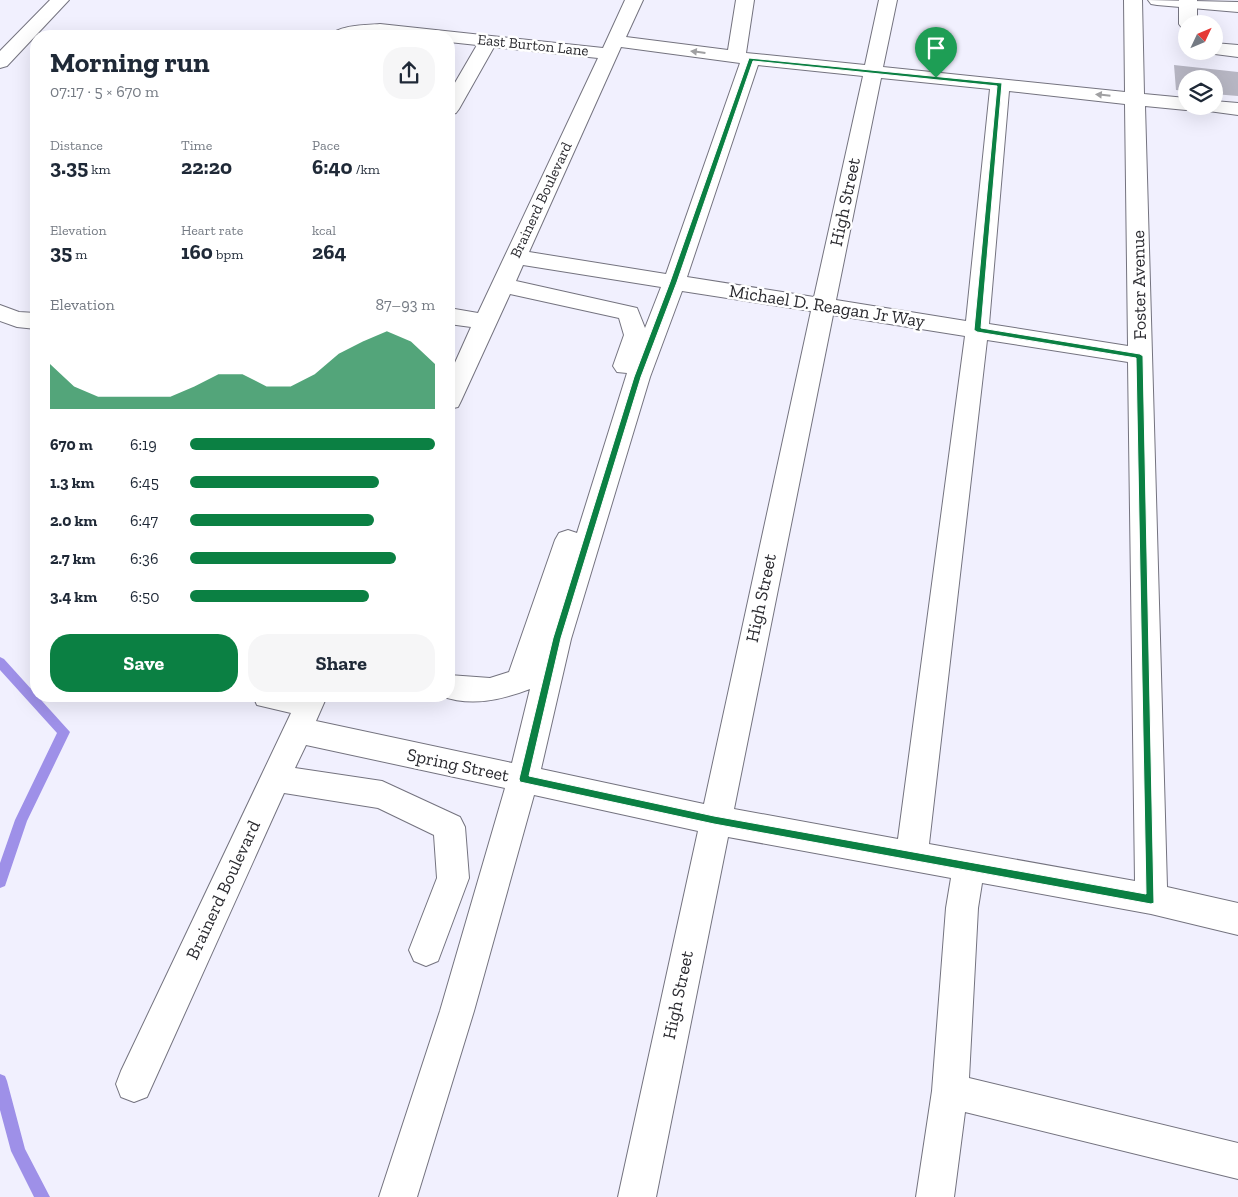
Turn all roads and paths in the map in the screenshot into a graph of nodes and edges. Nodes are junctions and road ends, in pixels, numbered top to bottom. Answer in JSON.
{"nodes":[{"id":1,"x":60,"y":0,"type":"edge"},
{"id":2,"x":634,"y":0,"type":"edge"},
{"id":3,"x":745,"y":0,"type":"edge"},
{"id":4,"x":888,"y":0,"type":"edge"},
{"id":5,"x":1133,"y":0,"type":"edge"},
{"id":6,"x":1157,"y":0,"type":"edge"},
{"id":7,"x":1187,"y":1,"type":"edge"},
{"id":8,"x":1238,"y":6,"type":"edge"},
{"id":9,"x":1188,"y":15,"type":"edge"},
{"id":10,"x":31,"y":30,"type":"edge"},
{"id":11,"x":368,"y":30,"type":"edge"},
{"id":12,"x":390,"y":30,"type":"edge"},
{"id":13,"x":30,"y":31,"type":"edge"},
{"id":14,"x":455,"y":37,"type":"edge"},
{"id":15,"x":489,"y":40,"type":"junction"},
{"id":16,"x":612,"y":47,"type":"junction"},
{"id":17,"x":1223,"y":50,"type":"edge"},
{"id":18,"x":1238,"y":51,"type":"edge"},
{"id":19,"x":744,"y":58,"type":"junction"},
{"id":20,"x":0,"y":62,"type":"edge"},
{"id":21,"x":873,"y":71,"type":"junction"},
{"id":22,"x":1000,"y":84,"type":"junction"},
{"id":23,"x":455,"y":99,"type":"edge"},
{"id":24,"x":1135,"y":99,"type":"junction"},
{"id":25,"x":1178,"y":103,"type":"edge"},
{"id":26,"x":1223,"y":108,"type":"edge"},
{"id":27,"x":1238,"y":110,"type":"edge"},
{"id":28,"x":515,"y":257,"type":"junction"},
{"id":29,"x":674,"y":282,"type":"junction"},
{"id":30,"x":502,"y":285,"type":"junction"},
{"id":31,"x":823,"y":305,"type":"junction"},
{"id":32,"x":0,"y":313,"type":"edge"},
{"id":33,"x":455,"y":317,"type":"edge"},
{"id":34,"x":30,"y":320,"type":"edge"},
{"id":35,"x":485,"y":322,"type":"junction"},
{"id":36,"x":977,"y":330,"type":"junction"},
{"id":37,"x":1140,"y":356,"type":"junction"},
{"id":38,"x":455,"y":388,"type":"edge"},
{"id":39,"x":455,"y":687,"type":"edge"},
{"id":40,"x":284,"y":702,"type":"edge"},
{"id":41,"x":306,"y":710,"type":"edge"},
{"id":42,"x":275,"y":778,"type":"junction"},
{"id":43,"x":524,"y":779,"type":"junction"},
{"id":44,"x":714,"y":820,"type":"junction"},
{"id":45,"x":912,"y":856,"type":"junction"},
{"id":46,"x":969,"y":866,"type":"junction"},
{"id":47,"x":1151,"y":899,"type":"junction"},
{"id":48,"x":1238,"y":919,"type":"edge"},
{"id":49,"x":426,"y":950,"type":"dead end"},
{"id":50,"x":134,"y":1084,"type":"dead end"},
{"id":51,"x":950,"y":1091,"type":"junction"},
{"id":52,"x":1238,"y":1161,"type":"edge"},
{"id":53,"x":398,"y":1197,"type":"edge"},
{"id":54,"x":637,"y":1197,"type":"edge"},
{"id":55,"x":935,"y":1197,"type":"edge"}],
"edges":[{"from":1,"to":10,"type":"street"},
{"from":2,"to":16,"type":"street","name":"Brainerd Boulevard"},
{"from":3,"to":19,"type":"street"},
{"from":4,"to":21,"type":"street","name":"High Street"},
{"from":5,"to":24,"type":"street","name":"Foster Avenue"},
{"from":6,"to":7,"type":"street"},
{"from":7,"to":8,"type":"street"},
{"from":7,"to":9,"type":"street"},
{"from":11,"to":12,"type":"street","name":"East Burton Lane"},
{"from":13,"to":20,"type":"street"},
{"from":14,"to":15,"type":"street","name":"East Burton Lane"},
{"from":15,"to":16,"type":"street","name":"East Burton Lane"},
{"from":15,"to":23,"type":"street"},
{"from":19,"to":16,"type":"street","name":"East Burton Lane","one_way":true},
{"from":16,"to":28,"type":"street","name":"Brainerd Boulevard"},
{"from":17,"to":18,"type":"street"},
{"from":19,"to":21,"type":"street","name":"East Burton Lane"},
{"from":19,"to":29,"type":"street"},
{"from":21,"to":22,"type":"street","name":"East Burton Lane"},
{"from":21,"to":31,"type":"street","name":"High Street"},
{"from":24,"to":22,"type":"street","name":"East Burton Lane","one_way":true},
{"from":22,"to":36,"type":"street"},
{"from":24,"to":25,"type":"street","name":"East Burton Lane"},
{"from":24,"to":37,"type":"street","name":"Foster Avenue"},
{"from":26,"to":27,"type":"street"},
{"from":28,"to":29,"type":"street","name":"Michael D. Reagan Jr Way"},
{"from":28,"to":30,"type":"street","name":"Brainerd Boulevard"},
{"from":29,"to":31,"type":"street","name":"Michael D. Reagan Jr Way"},
{"from":29,"to":43,"type":"street"},
{"from":30,"to":35,"type":"street","name":"Brainerd Boulevard"},
{"from":30,"to":39,"type":"street"},
{"from":31,"to":36,"type":"street","name":"Michael D. Reagan Jr Way"},
{"from":31,"to":44,"type":"street","name":"High Street"},
{"from":32,"to":34,"type":"street"},
{"from":33,"to":35,"type":"street"},
{"from":35,"to":38,"type":"street","name":"Brainerd Boulevard"},
{"from":36,"to":37,"type":"street","name":"Michael D. Reagan Jr Way"},
{"from":36,"to":45,"type":"street"},
{"from":37,"to":47,"type":"street","name":"Foster Avenue"},
{"from":40,"to":41,"type":"street","name":"Spring Street"},
{"from":41,"to":42,"type":"street","name":"Brainerd Boulevard"},
{"from":41,"to":43,"type":"street","name":"Spring Street"},
{"from":42,"to":49,"type":"street"},
{"from":42,"to":50,"type":"street","name":"Brainerd Boulevard"},
{"from":43,"to":44,"type":"street","name":"Spring Street"},
{"from":43,"to":53,"type":"street"},
{"from":44,"to":45,"type":"street","name":"Spring Street"},
{"from":44,"to":54,"type":"street","name":"High Street"},
{"from":45,"to":46,"type":"street","name":"Spring Street"},
{"from":46,"to":47,"type":"street","name":"Spring Street"},
{"from":46,"to":51,"type":"street"},
{"from":47,"to":48,"type":"street","name":"Spring Street"},
{"from":51,"to":52,"type":"street"},
{"from":51,"to":55,"type":"street"}]}
